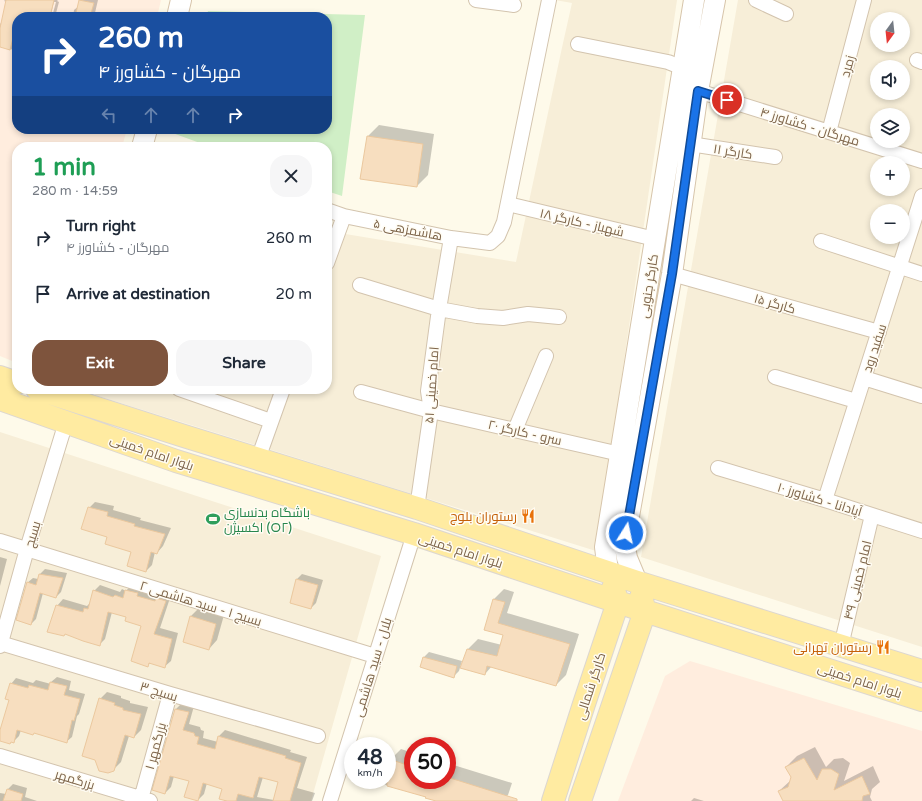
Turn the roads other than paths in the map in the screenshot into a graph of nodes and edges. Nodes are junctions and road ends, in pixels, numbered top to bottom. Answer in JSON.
{"nodes":[{"id":1,"x":181,"y":0,"type":"edge"},
{"id":2,"x":476,"y":0,"type":"edge"},
{"id":3,"x":549,"y":0,"type":"edge"},
{"id":4,"x":694,"y":0,"type":"edge"},
{"id":5,"x":714,"y":0,"type":"edge"},
{"id":6,"x":756,"y":0,"type":"edge"},
{"id":7,"x":864,"y":0,"type":"edge"},
{"id":8,"x":514,"y":6,"type":"dead end"},
{"id":9,"x":178,"y":12,"type":"edge"},
{"id":10,"x":786,"y":14,"type":"dead end"},
{"id":11,"x":578,"y":44,"type":"dead end"},
{"id":12,"x":683,"y":68,"type":"junction"},
{"id":13,"x":698,"y":91,"type":"junction"},
{"id":14,"x":829,"y":132,"type":"junction"},
{"id":15,"x":690,"y":144,"type":"junction"},
{"id":16,"x":775,"y":157,"type":"dead end"},
{"id":17,"x":922,"y":161,"type":"edge"},
{"id":18,"x":922,"y":196,"type":"edge"},
{"id":19,"x":508,"y":204,"type":"junction"},
{"id":20,"x":332,"y":212,"type":"edge"},
{"id":21,"x":344,"y":216,"type":"junction"},
{"id":22,"x":451,"y":238,"type":"junction"},
{"id":23,"x":655,"y":239,"type":"junction"},
{"id":24,"x":821,"y":241,"type":"dead end"},
{"id":25,"x":332,"y":249,"type":"edge"},
{"id":26,"x":900,"y":267,"type":"junction"},
{"id":27,"x":650,"y":270,"type":"junction"},
{"id":28,"x":672,"y":274,"type":"junction"},
{"id":29,"x":922,"y":274,"type":"edge"},
{"id":30,"x":360,"y":286,"type":"dead end"},
{"id":31,"x":439,"y":309,"type":"junction"},
{"id":32,"x":559,"y":318,"type":"dead end"},
{"id":33,"x":879,"y":332,"type":"junction"},
{"id":34,"x":546,"y":356,"type":"dead end"},
{"id":35,"x":0,"y":377,"type":"edge"},
{"id":36,"x":775,"y":377,"type":"dead end"},
{"id":37,"x":864,"y":378,"type":"junction"},
{"id":38,"x":12,"y":381,"type":"edge"},
{"id":39,"x":361,"y":392,"type":"dead end"},
{"id":40,"x":193,"y":394,"type":"edge"},
{"id":41,"x":281,"y":394,"type":"edge"},
{"id":42,"x":77,"y":395,"type":"edge"},
{"id":43,"x":922,"y":396,"type":"edge"},
{"id":44,"x":0,"y":399,"type":"edge"},
{"id":45,"x":856,"y":401,"type":"junction"},
{"id":46,"x":431,"y":411,"type":"junction"},
{"id":47,"x":271,"y":421,"type":"junction"},
{"id":48,"x":66,"y":422,"type":"junction"},
{"id":49,"x":515,"y":430,"type":"junction"},
{"id":50,"x":620,"y":454,"type":"junction"},
{"id":51,"x":258,"y":459,"type":"junction"},
{"id":52,"x":718,"y":468,"type":"dead end"},
{"id":53,"x":825,"y":500,"type":"junction"},
{"id":54,"x":417,"y":508,"type":"junction"},
{"id":55,"x":872,"y":515,"type":"junction"},
{"id":56,"x":922,"y":531,"type":"edge"},
{"id":57,"x":414,"y":534,"type":"junction"},
{"id":58,"x":0,"y":541,"type":"edge"},
{"id":59,"x":27,"y":549,"type":"junction"},
{"id":60,"x":608,"y":571,"type":"junction"},
{"id":61,"x":637,"y":582,"type":"junction"},
{"id":62,"x":618,"y":602,"type":"junction"},
{"id":63,"x":645,"y":611,"type":"junction"},
{"id":64,"x":0,"y":644,"type":"edge"},
{"id":65,"x":841,"y":646,"type":"junction"},
{"id":66,"x":375,"y":656,"type":"junction"},
{"id":67,"x":922,"y":671,"type":"edge"},
{"id":68,"x":170,"y":694,"type":"junction"},
{"id":69,"x":922,"y":700,"type":"edge"},
{"id":70,"x":584,"y":704,"type":"junction"},
{"id":71,"x":609,"y":714,"type":"junction"},
{"id":72,"x":318,"y":736,"type":"dead end"},
{"id":73,"x":0,"y":756,"type":"edge"},
{"id":74,"x":146,"y":800,"type":"edge"},
{"id":75,"x":330,"y":801,"type":"edge"},
{"id":76,"x":553,"y":801,"type":"edge"},
{"id":77,"x":580,"y":801,"type":"edge"}],
"edges":[{"from":1,"to":9,"type":"main road"},
{"from":2,"to":8,"type":"street"},
{"from":3,"to":19,"type":"street"},
{"from":4,"to":12,"type":"main road","name":"کارگر جنوبی"},
{"from":5,"to":13,"type":"main road","name":"کارگر جنوبی"},
{"from":6,"to":10,"type":"street"},
{"from":7,"to":14,"type":"street","name":"زمرد"},
{"from":11,"to":12,"type":"street"},
{"from":12,"to":23,"type":"main road","name":"کارگر جنوبی"},
{"from":13,"to":14,"type":"street","name":"مهرگان - کشاورز ۴"},
{"from":13,"to":15,"type":"main road","name":"کارگر جنوبی"},
{"from":14,"to":17,"type":"street","name":"مهرگان - کشاورز ۴"},
{"from":15,"to":16,"type":"street","name":"کارگر ۱۱"},
{"from":15,"to":28,"type":"main road","name":"کارگر جنوبی"},
{"from":18,"to":26,"type":"street","name":"سفید رود"},
{"from":19,"to":22,"type":"street","name":"هاشمزهی ۵"},
{"from":19,"to":23,"type":"street","name":"شهباز - کارگر ۱۸"},
{"from":20,"to":21,"type":"street","name":"هاشمزهی ۵"},
{"from":21,"to":22,"type":"street","name":"هاشمزهی ۵"},
{"from":21,"to":25,"type":"street"},
{"from":22,"to":31,"type":"street","name":"امام خمینی ۵۱"},
{"from":23,"to":27,"type":"main road","name":"کارگر جنوبی"},
{"from":24,"to":26,"type":"street"},
{"from":26,"to":29,"type":"street"},
{"from":26,"to":33,"type":"street","name":"سفید رود"},
{"from":27,"to":28,"type":"main road"},
{"from":27,"to":50,"type":"main road","name":"کارگر جنوبی"},
{"from":28,"to":33,"type":"street","name":"کارگر ۱۵"},
{"from":28,"to":61,"type":"main road","name":"کارگر جنوبی"},
{"from":30,"to":31,"type":"street"},
{"from":31,"to":32,"type":"street"},
{"from":31,"to":46,"type":"street","name":"امام خمینی ۵۱"},
{"from":33,"to":37,"type":"street","name":"سفید رود"},
{"from":34,"to":49,"type":"street"},
{"from":35,"to":38,"type":"main road"},
{"from":36,"to":45,"type":"street"},
{"from":37,"to":43,"type":"street"},
{"from":37,"to":45,"type":"street","name":"سفید رود"},
{"from":39,"to":46,"type":"street","name":"سرو - کارگر ۲۰"},
{"from":40,"to":47,"type":"street"},
{"from":41,"to":47,"type":"street"},
{"from":42,"to":51,"type":"main road","name":"بلوار امام خمینی"},
{"from":44,"to":48,"type":"main road","name":"بلوار امام خمینی"},
{"from":45,"to":53,"type":"street","name":"سفید رود"},
{"from":46,"to":49,"type":"street","name":"سرو - کارگر ۲۰"},
{"from":46,"to":54,"type":"street","name":"امام خمینی ۵۱"},
{"from":47,"to":51,"type":"street"},
{"from":48,"to":57,"type":"main road","name":"بلوار امام خمینی"},
{"from":48,"to":59,"type":"street","name":"بسیج"},
{"from":49,"to":50,"type":"street","name":"سرو - کارگر ۲۰"},
{"from":50,"to":60,"type":"main road","name":"کارگر جنوبی"},
{"from":51,"to":54,"type":"main road","name":"بلوار امام خمینی"},
{"from":52,"to":53,"type":"street","name":"آپادانا - کشاورز ۱۰"},
{"from":53,"to":55,"type":"street","name":"آپادانا - کشاورز ۱۰"},
{"from":54,"to":60,"type":"main road","name":"بلوار امام خمینی"},
{"from":55,"to":56,"type":"street","name":"آپادانا - کشاورز ۱۰"},
{"from":55,"to":65,"type":"street","name":"امام خمینی ۴۹"},
{"from":57,"to":62,"type":"main road","name":"بلوار امام خمینی"},
{"from":57,"to":66,"type":"street","name":"بلال - سید هاشمی"},
{"from":58,"to":59,"type":"street","name":"بسیج ۱ - سید هاشمی ۲"},
{"from":59,"to":64,"type":"street","name":"بسیج"},
{"from":59,"to":66,"type":"street","name":"بسیج ۱ - سید هاشمی ۲"},
{"from":60,"to":61,"type":"main road","name":"بلوار امام خمینی"},
{"from":60,"to":62,"type":"main road"},
{"from":61,"to":63,"type":"main road"},
{"from":61,"to":65,"type":"main road","name":"بلوار امام خمینی"},
{"from":62,"to":63,"type":"main road","name":"بلوار امام خمینی"},
{"from":62,"to":70,"type":"main road","name":"کارگر شمالی"},
{"from":63,"to":69,"type":"main road","name":"بلوار امام خمینی"},
{"from":63,"to":71,"type":"main road","name":"کارگر شمالی"},
{"from":64,"to":68,"type":"street","name":"بسیج ۳"},
{"from":65,"to":67,"type":"main road","name":"بلوار امام خمینی"},
{"from":66,"to":75,"type":"street","name":"بلال - سید هاشمی"},
{"from":68,"to":72,"type":"street","name":"بسیج ۳"},
{"from":68,"to":74,"type":"street","name":"بزرگمهر ۱"},
{"from":70,"to":71,"type":"main road"},
{"from":70,"to":76,"type":"main road","name":"کارگر شمالی"},
{"from":71,"to":77,"type":"main road","name":"کارگر شمالی"},
{"from":73,"to":74,"type":"street","name":"بزرگمهر"}]}
